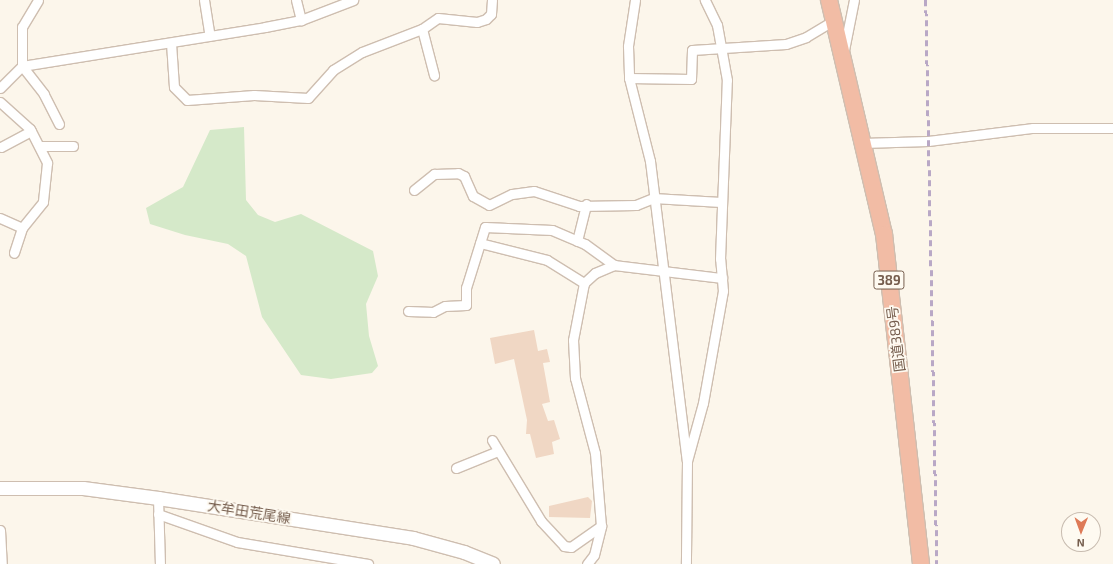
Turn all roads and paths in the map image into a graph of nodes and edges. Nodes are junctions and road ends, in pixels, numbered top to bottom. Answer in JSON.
{"nodes":[{"id":1,"x":38,"y":0,"type":"edge"},
{"id":2,"x":204,"y":0,"type":"edge"},
{"id":3,"x":296,"y":0,"type":"edge"},
{"id":4,"x":352,"y":0,"type":"edge"},
{"id":5,"x":492,"y":0,"type":"edge"},
{"id":6,"x":636,"y":0,"type":"edge"},
{"id":7,"x":705,"y":0,"type":"edge"},
{"id":8,"x":829,"y":0,"type":"edge"},
{"id":9,"x":854,"y":0,"type":"edge"},
{"id":10,"x":336,"y":3,"type":"edge"},
{"id":11,"x":301,"y":20,"type":"junction"},
{"id":12,"x":834,"y":20,"type":"junction"},
{"id":13,"x":422,"y":29,"type":"junction"},
{"id":14,"x":210,"y":36,"type":"junction"},
{"id":15,"x":171,"y":43,"type":"junction"},
{"id":16,"x":723,"y":50,"type":"junction"},
{"id":17,"x":842,"y":57,"type":"junction"},
{"id":18,"x":22,"y":66,"type":"junction"},
{"id":19,"x":434,"y":75,"type":"dead end"},
{"id":20,"x":629,"y":78,"type":"junction"},
{"id":21,"x":0,"y":88,"type":"edge"},
{"id":22,"x":0,"y":102,"type":"edge"},
{"id":23,"x":59,"y":124,"type":"dead end"},
{"id":24,"x":1113,"y":128,"type":"edge"},
{"id":25,"x":31,"y":131,"type":"junction"},
{"id":26,"x":862,"y":143,"type":"junction"},
{"id":27,"x":40,"y":146,"type":"junction"},
{"id":28,"x":73,"y":146,"type":"dead end"},
{"id":29,"x":1,"y":147,"type":"dead end"},
{"id":30,"x":414,"y":190,"type":"dead end"},
{"id":31,"x":653,"y":198,"type":"junction"},
{"id":32,"x":721,"y":202,"type":"junction"},
{"id":33,"x":586,"y":204,"type":"junction"},
{"id":34,"x":0,"y":218,"type":"edge"},
{"id":35,"x":22,"y":228,"type":"junction"},
{"id":36,"x":577,"y":241,"type":"junction"},
{"id":37,"x":480,"y":243,"type":"junction"},
{"id":38,"x":14,"y":253,"type":"dead end"},
{"id":39,"x":614,"y":265,"type":"junction"},
{"id":40,"x":663,"y":274,"type":"junction"},
{"id":41,"x":722,"y":278,"type":"junction"},
{"id":42,"x":584,"y":283,"type":"junction"},
{"id":43,"x":408,"y":311,"type":"dead end"},
{"id":44,"x":492,"y":440,"type":"dead end"},
{"id":45,"x":498,"y":451,"type":"junction"},
{"id":46,"x":686,"y":461,"type":"junction"},
{"id":47,"x":456,"y":468,"type":"dead end"},
{"id":48,"x":0,"y":488,"type":"edge"},
{"id":49,"x":158,"y":498,"type":"junction"},
{"id":50,"x":158,"y":514,"type":"junction"},
{"id":51,"x":601,"y":526,"type":"junction"},
{"id":52,"x":0,"y":530,"type":"edge"},
{"id":53,"x":336,"y":562,"type":"edge"},
{"id":54,"x":2,"y":564,"type":"edge"},
{"id":55,"x":160,"y":564,"type":"edge"},
{"id":56,"x":368,"y":564,"type":"edge"},
{"id":57,"x":493,"y":564,"type":"edge"},
{"id":58,"x":587,"y":564,"type":"edge"},
{"id":59,"x":686,"y":564,"type":"edge"},
{"id":60,"x":921,"y":564,"type":"edge"}],
"edges":[{"from":1,"to":18,"type":"street"},
{"from":2,"to":14,"type":"street"},
{"from":3,"to":11,"type":"street"},
{"from":4,"to":10,"type":"street"},
{"from":5,"to":13,"type":"street"},
{"from":6,"to":20,"type":"street"},
{"from":7,"to":16,"type":"street"},
{"from":8,"to":12,"type":"highway","name":"国道389号","number":"389"},
{"from":9,"to":17,"type":"street"},
{"from":10,"to":11,"type":"street"},
{"from":11,"to":14,"type":"street"},
{"from":12,"to":16,"type":"street"},
{"from":12,"to":17,"type":"highway","name":"国道389号","number":"389"},
{"from":13,"to":15,"type":"street"},
{"from":13,"to":19,"type":"street"},
{"from":14,"to":15,"type":"street"},
{"from":15,"to":18,"type":"street"},
{"from":16,"to":20,"type":"street"},
{"from":16,"to":32,"type":"street"},
{"from":17,"to":26,"type":"highway","name":"国道389号","number":"389"},
{"from":18,"to":21,"type":"street"},
{"from":18,"to":23,"type":"street"},
{"from":20,"to":31,"type":"street"},
{"from":22,"to":25,"type":"street"},
{"from":24,"to":26,"type":"street"},
{"from":25,"to":27,"type":"street"},
{"from":25,"to":29,"type":"street"},
{"from":26,"to":60,"type":"highway","name":"国道389号","number":"389"},
{"from":27,"to":28,"type":"street"},
{"from":27,"to":35,"type":"street"},
{"from":30,"to":33,"type":"street"},
{"from":31,"to":32,"type":"street"},
{"from":31,"to":33,"type":"street"},
{"from":31,"to":40,"type":"street"},
{"from":32,"to":41,"type":"street"},
{"from":33,"to":36,"type":"street"},
{"from":34,"to":35,"type":"street"},
{"from":35,"to":38,"type":"street"},
{"from":36,"to":37,"type":"street"},
{"from":36,"to":39,"type":"street"},
{"from":37,"to":42,"type":"street"},
{"from":37,"to":43,"type":"street"},
{"from":39,"to":40,"type":"street"},
{"from":39,"to":42,"type":"street"},
{"from":40,"to":41,"type":"street"},
{"from":40,"to":46,"type":"street"},
{"from":41,"to":46,"type":"street"},
{"from":42,"to":51,"type":"street"},
{"from":44,"to":45,"type":"street"},
{"from":45,"to":47,"type":"street"},
{"from":45,"to":51,"type":"street"},
{"from":46,"to":59,"type":"street"},
{"from":48,"to":49,"type":"main road","name":"大牟田荒尾線"},
{"from":49,"to":50,"type":"street"},
{"from":49,"to":57,"type":"main road","name":"大牟田荒尾線"},
{"from":50,"to":53,"type":"street"},
{"from":50,"to":55,"type":"street"},
{"from":51,"to":58,"type":"street"},
{"from":52,"to":54,"type":"street"},
{"from":53,"to":56,"type":"street"}]}
